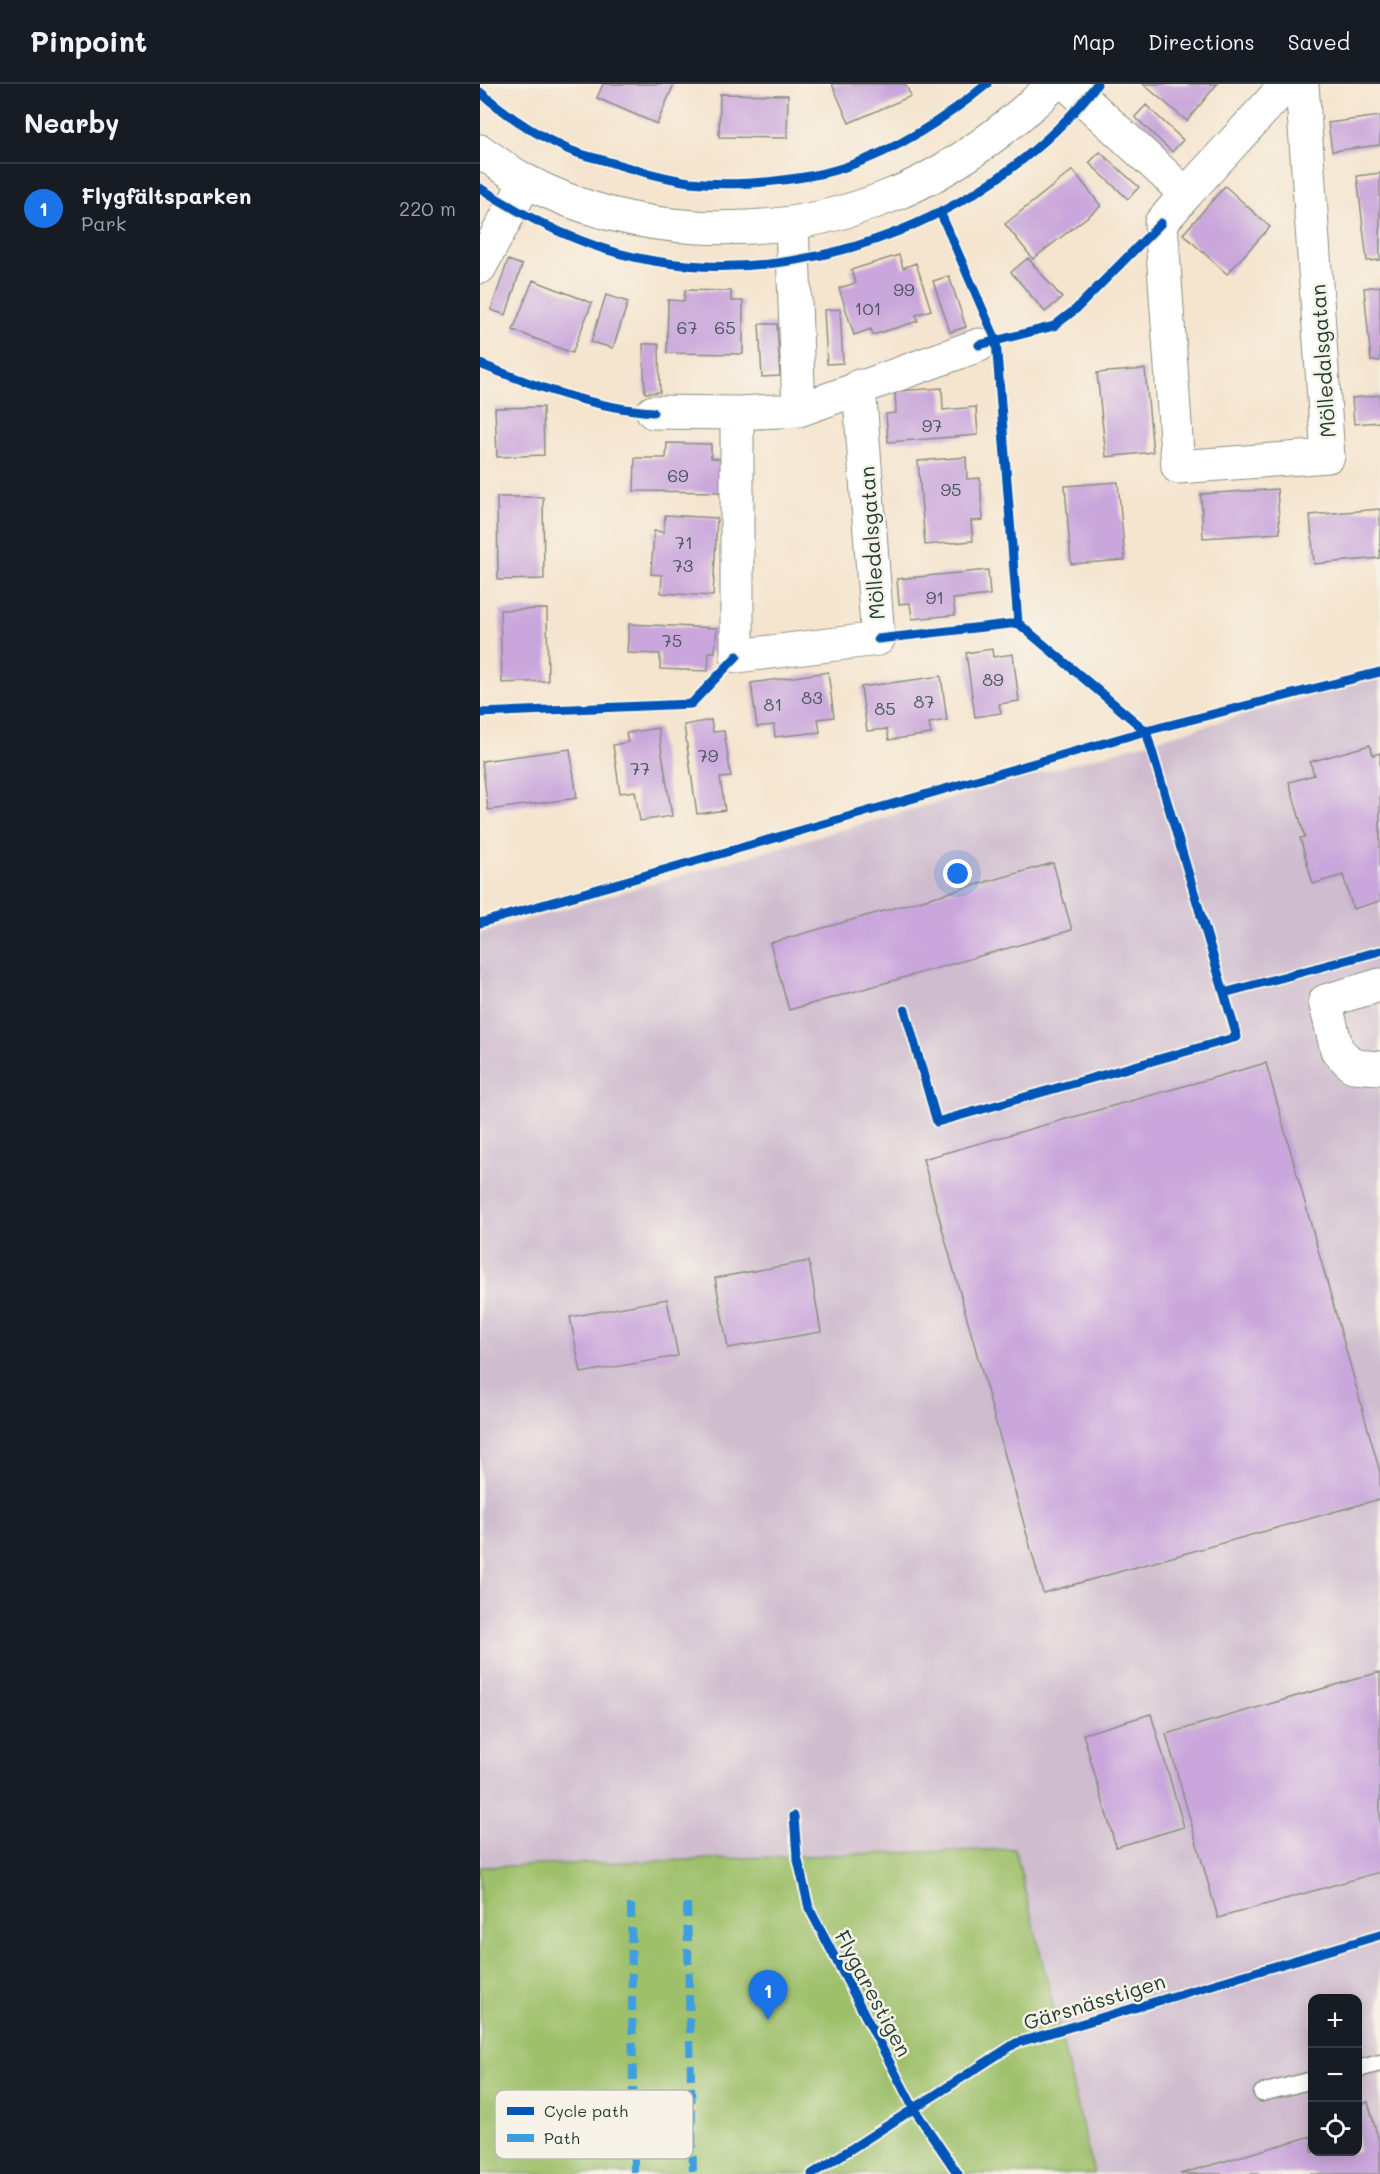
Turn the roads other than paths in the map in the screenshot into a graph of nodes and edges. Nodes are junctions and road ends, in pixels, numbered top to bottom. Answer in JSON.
{"nodes":[{"id":1,"x":1054,"y":84,"type":"edge"},
{"id":2,"x":1067,"y":84,"type":"edge"},
{"id":3,"x":1287,"y":84,"type":"edge"},
{"id":4,"x":1302,"y":84,"type":"edge"},
{"id":5,"x":480,"y":151,"type":"edge"},
{"id":6,"x":526,"y":181,"type":"junction"},
{"id":7,"x":1186,"y":194,"type":"junction"},
{"id":8,"x":792,"y":223,"type":"junction"},
{"id":9,"x":480,"y":267,"type":"edge"},
{"id":10,"x":979,"y":345,"type":"dead end"},
{"id":11,"x":859,"y":386,"type":"junction"},
{"id":12,"x":799,"y":410,"type":"junction"},
{"id":13,"x":652,"y":412,"type":"dead end"},
{"id":14,"x":737,"y":413,"type":"junction"},
{"id":15,"x":1380,"y":985,"type":"edge"},
{"id":16,"x":1380,"y":1068,"type":"edge"},
{"id":17,"x":1380,"y":2063,"type":"edge"},
{"id":18,"x":1362,"y":2068,"type":"edge"},
{"id":19,"x":1308,"y":2081,"type":"edge"},
{"id":20,"x":1262,"y":2093,"type":"dead end"}],
"edges":[{"from":1,"to":8,"type":"street"},
{"from":2,"to":7,"type":"street"},
{"from":3,"to":7,"type":"street"},
{"from":4,"to":7,"type":"street","name":"Mölledalsgatan"},
{"from":5,"to":6,"type":"street"},
{"from":6,"to":8,"type":"street"},
{"from":6,"to":9,"type":"street"},
{"from":8,"to":12,"type":"street"},
{"from":10,"to":11,"type":"street"},
{"from":11,"to":12,"type":"street"},
{"from":11,"to":14,"type":"street","name":"Mölledalsgatan"},
{"from":12,"to":14,"type":"street"},
{"from":13,"to":14,"type":"street"},
{"from":15,"to":16,"type":"street"},
{"from":17,"to":18,"type":"lane"},
{"from":19,"to":20,"type":"lane"}]}
